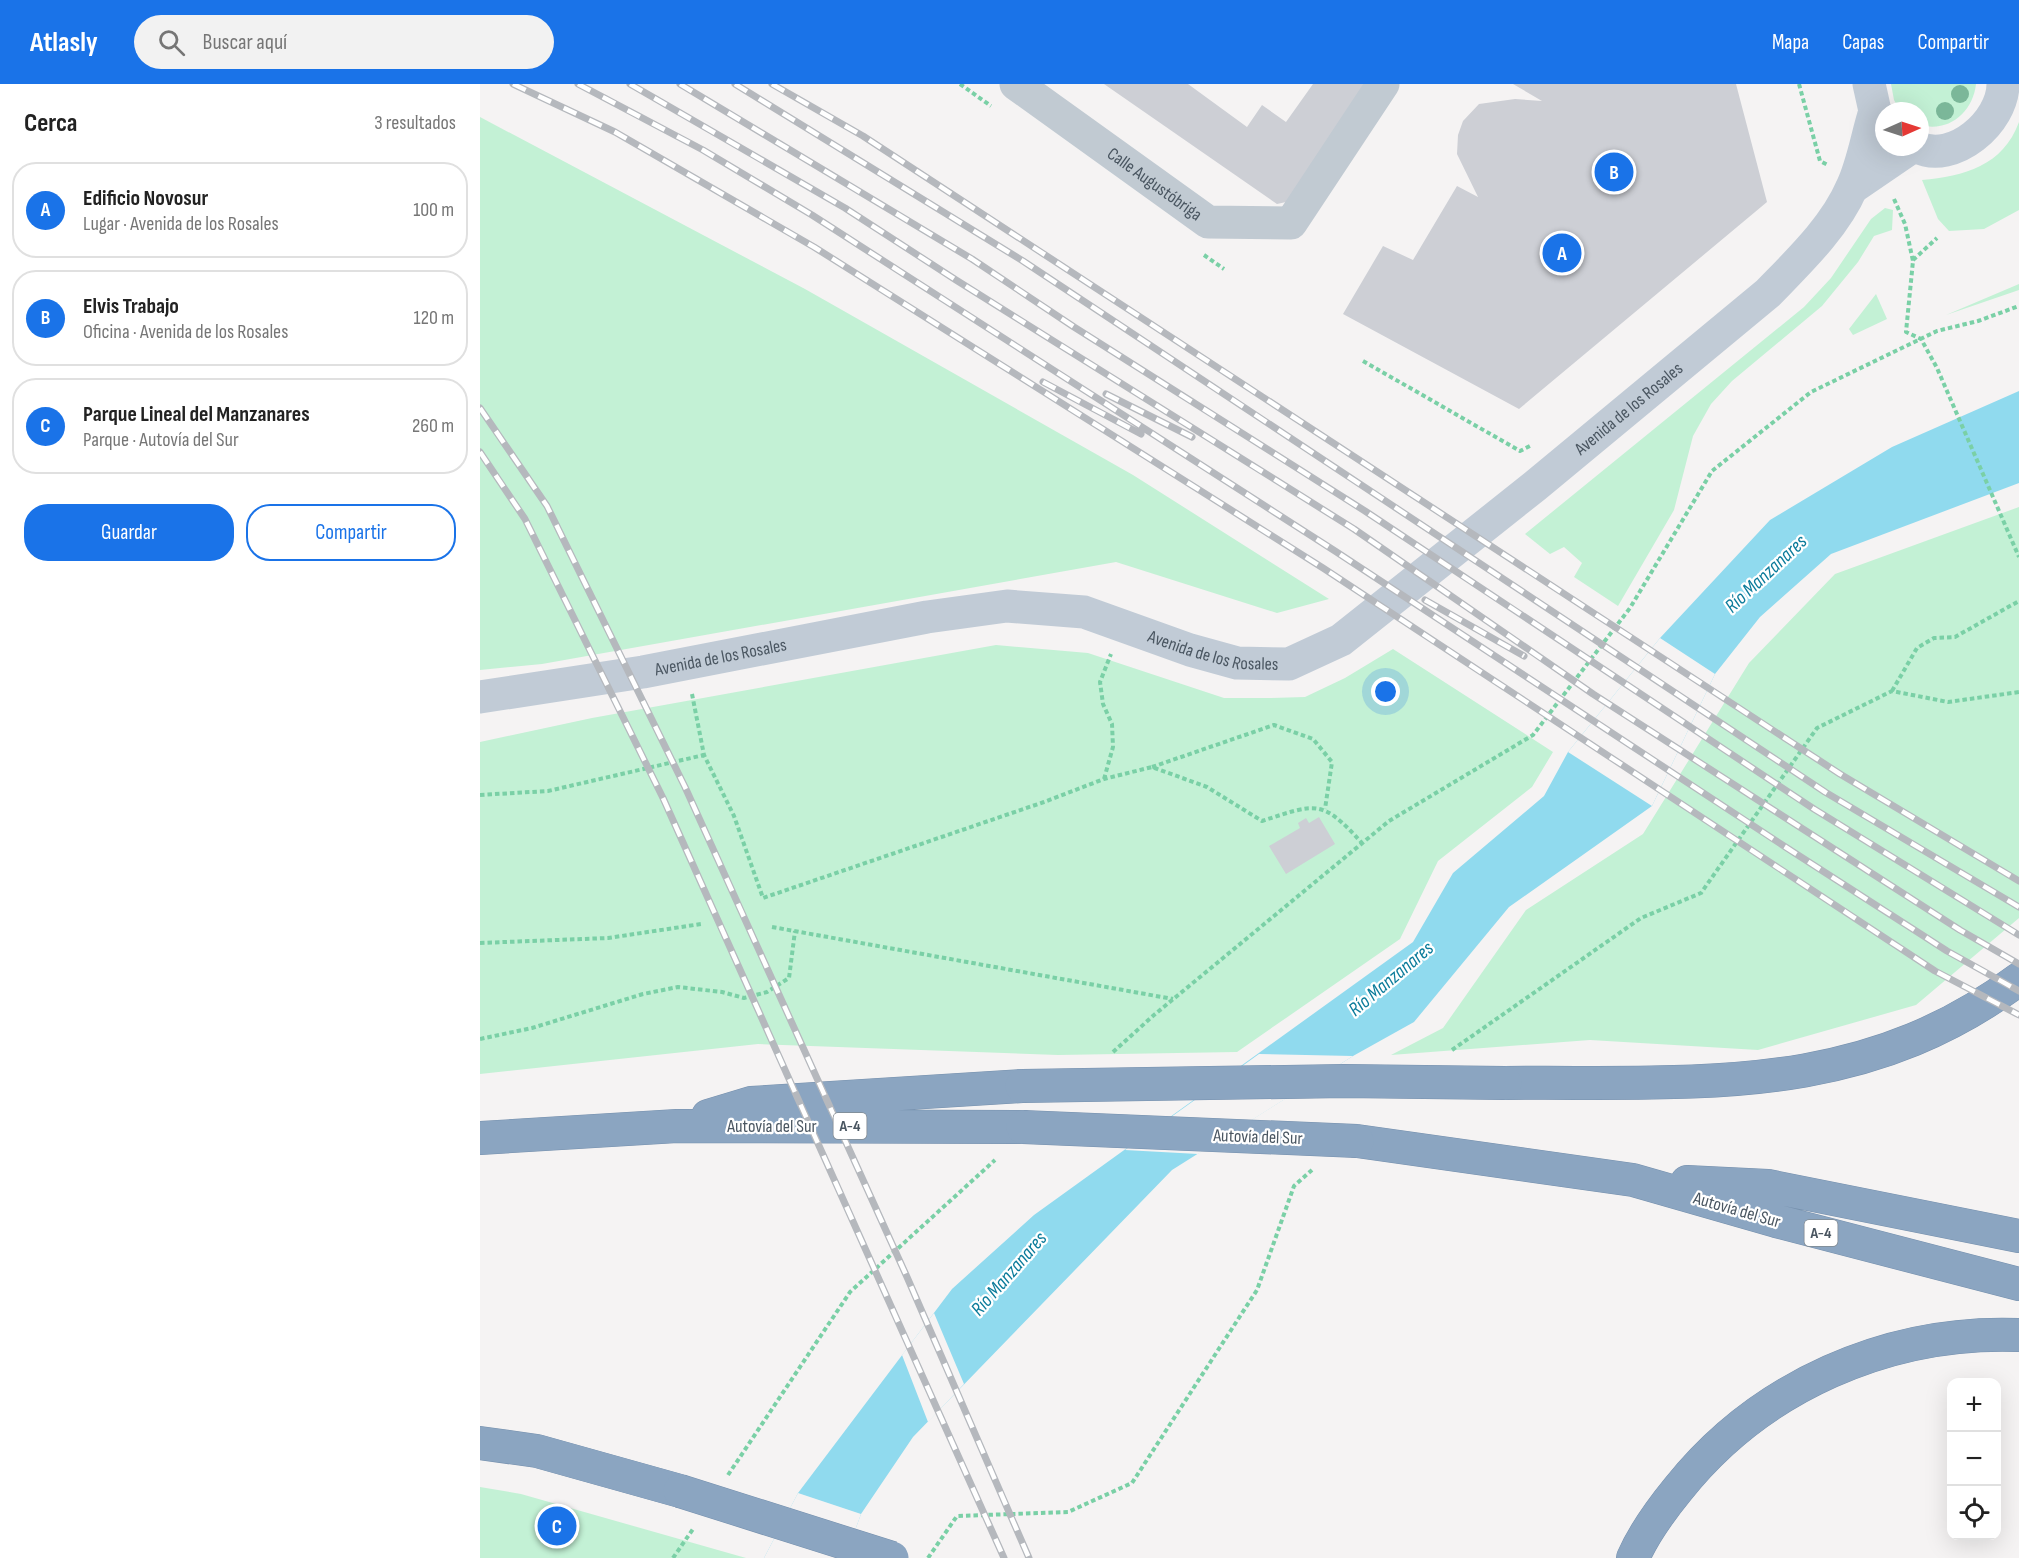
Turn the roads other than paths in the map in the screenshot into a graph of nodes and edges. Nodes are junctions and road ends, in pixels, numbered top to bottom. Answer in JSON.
{"nodes":[{"id":1,"x":1016,"y":84,"type":"edge"},
{"id":2,"x":1383,"y":84,"type":"edge"},
{"id":3,"x":2003,"y":84,"type":"edge"},
{"id":4,"x":1875,"y":108,"type":"edge"},
{"id":5,"x":1929,"y":150,"type":"edge"},
{"id":6,"x":1894,"y":156,"type":"edge"},
{"id":7,"x":1844,"y":178,"type":"junction"},
{"id":8,"x":480,"y":697,"type":"edge"},
{"id":9,"x":2019,"y":979,"type":"edge"},
{"id":10,"x":677,"y":1126,"type":"junction"},
{"id":11,"x":480,"y":1138,"type":"edge"},
{"id":12,"x":1633,"y":1180,"type":"junction"},
{"id":13,"x":2019,"y":1236,"type":"edge"},
{"id":14,"x":2015,"y":1282,"type":"edge"},
{"id":15,"x":2012,"y":1335,"type":"edge"},
{"id":16,"x":480,"y":1443,"type":"edge"},
{"id":17,"x":892,"y":1558,"type":"edge"},
{"id":18,"x":1633,"y":1558,"type":"edge"}],
"edges":[{"from":1,"to":2,"type":"street","name":"Calle Augustóbriga"},
{"from":3,"to":5,"type":"street"},
{"from":4,"to":7,"type":"street","name":"Avenida de los Rosales"},
{"from":6,"to":7,"type":"street","name":"Avenida de los Rosales"},
{"from":7,"to":8,"type":"street","name":"Avenida de los Rosales"},
{"from":9,"to":10,"type":"highway","bridge":true},
{"from":10,"to":11,"type":"highway","name":"Autovía del Sur","number":"A-4"},
{"from":10,"to":12,"type":"highway","name":"Autovía del Sur","number":"A-4","bridge":true},
{"from":12,"to":13,"type":"highway"},
{"from":12,"to":14,"type":"highway","name":"Autovía del Sur","number":"A-4"},
{"from":15,"to":18,"type":"highway"},
{"from":16,"to":17,"type":"highway","bridge":true}]}
